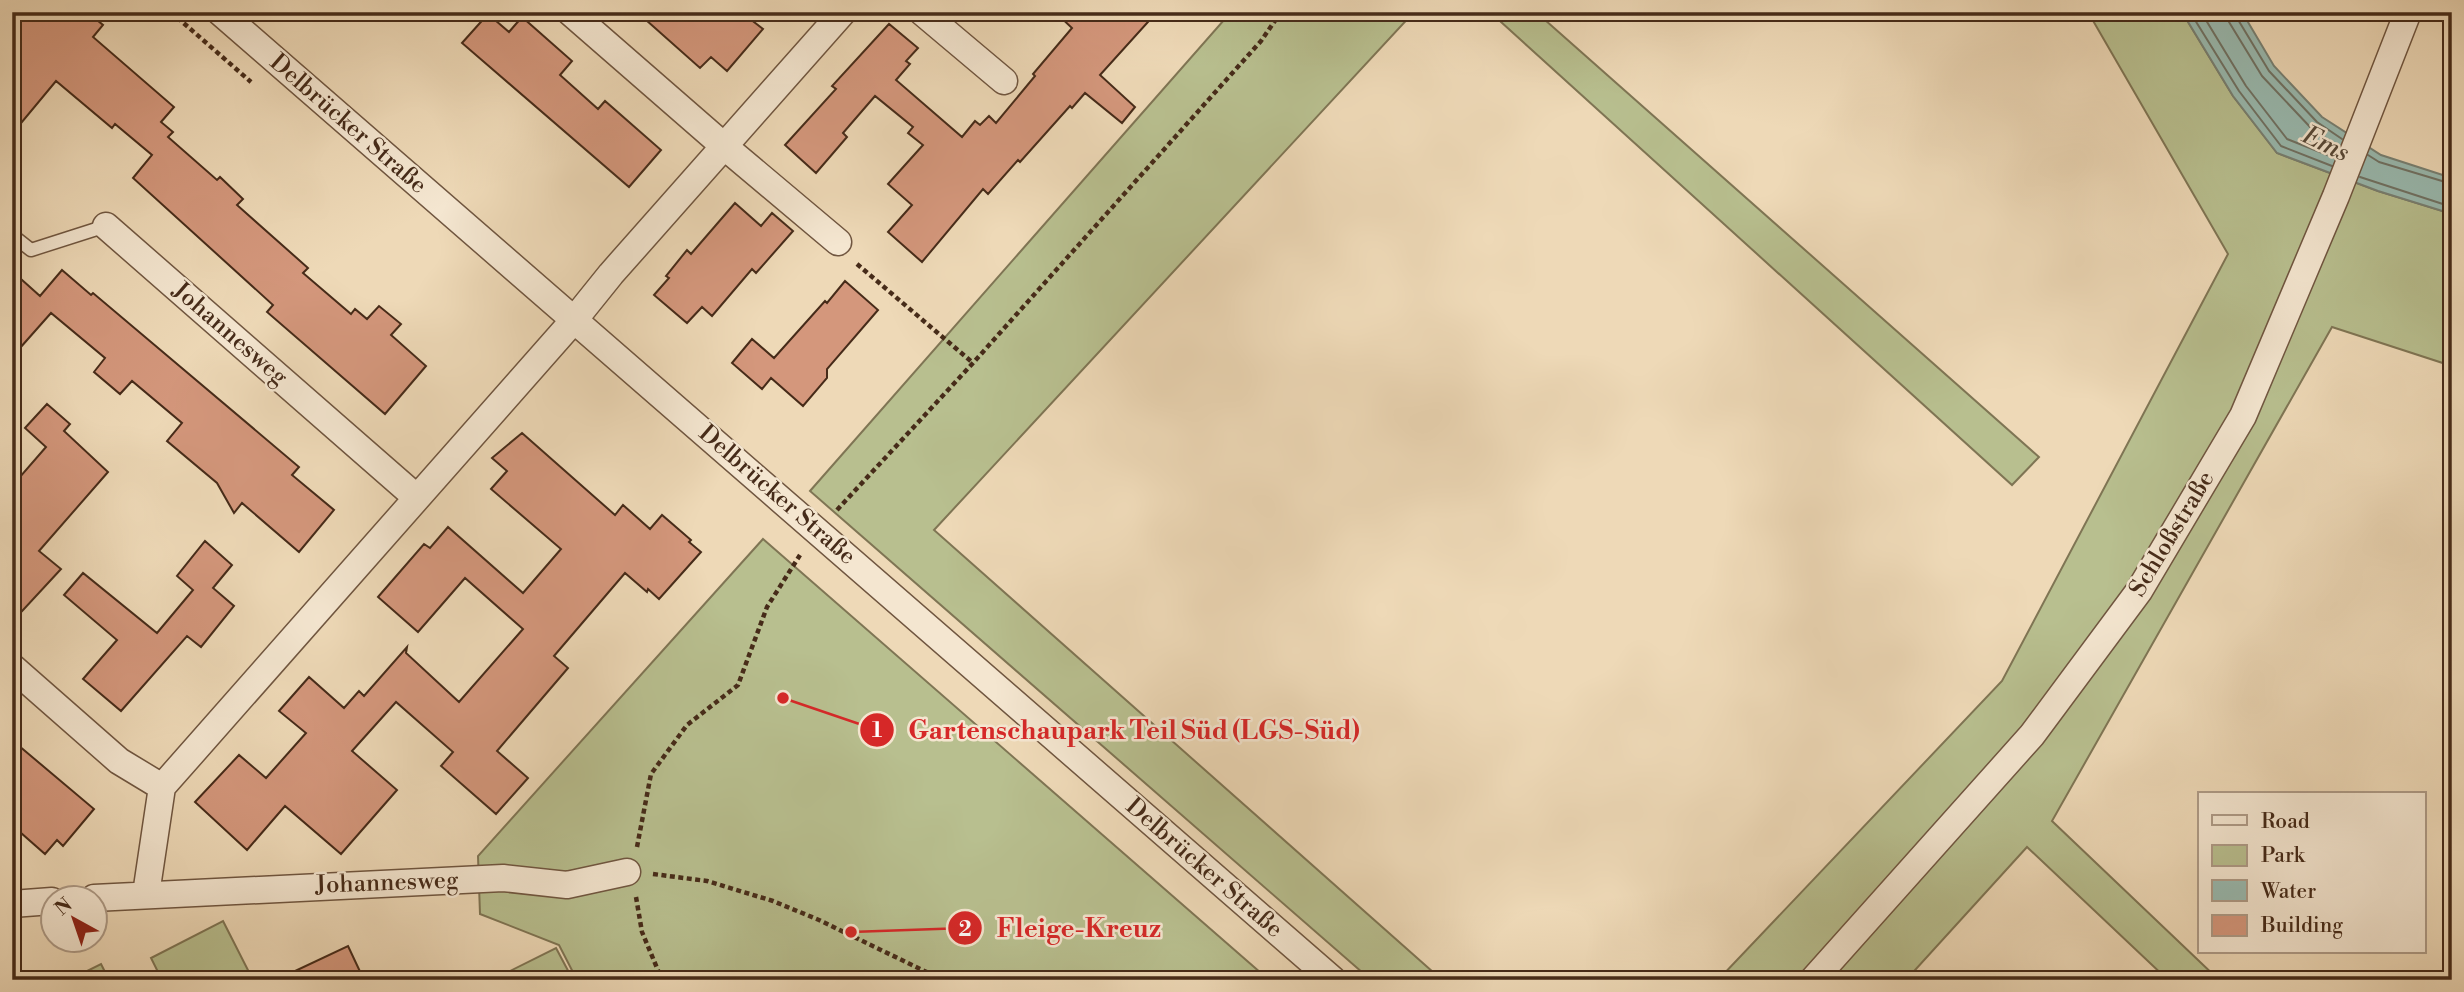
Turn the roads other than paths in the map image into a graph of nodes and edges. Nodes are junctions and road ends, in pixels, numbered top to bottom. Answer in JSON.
{"nodes":[{"id":1,"x":220,"y":12,"type":"edge"},
{"id":2,"x":570,"y":12,"type":"edge"},
{"id":3,"x":844,"y":12,"type":"edge"},
{"id":4,"x":922,"y":12,"type":"edge"},
{"id":5,"x":2408,"y":12,"type":"edge"},
{"id":6,"x":1004,"y":81,"type":"dead end"},
{"id":7,"x":725,"y":147,"type":"junction"},
{"id":8,"x":106,"y":226,"type":"joint"},
{"id":9,"x":12,"y":235,"type":"edge"},
{"id":10,"x":838,"y":242,"type":"road end"},
{"id":11,"x":574,"y":320,"type":"junction"},
{"id":12,"x":417,"y":498,"type":"junction"},
{"id":13,"x":12,"y":667,"type":"edge"},
{"id":14,"x":162,"y":788,"type":"junction"},
{"id":15,"x":636,"y":868,"type":"road end"},
{"id":16,"x":146,"y":894,"type":"junction"},
{"id":17,"x":108,"y":897,"type":"edge"},
{"id":18,"x":38,"y":902,"type":"edge"},
{"id":19,"x":12,"y":904,"type":"edge"},
{"id":20,"x":1333,"y":980,"type":"edge"},
{"id":21,"x":1813,"y":980,"type":"edge"}],
"edges":[{"from":1,"to":11,"type":"street","name":"Delbrücker Straße"},
{"from":2,"to":7,"type":"street"},
{"from":3,"to":7,"type":"street"},
{"from":4,"to":6,"type":"street"},
{"from":5,"to":21,"type":"street","name":"Schloßstraße"},
{"from":7,"to":10,"type":"street"},
{"from":7,"to":11,"type":"street"},
{"from":8,"to":9,"type":"lane"},
{"from":8,"to":12,"type":"street","name":"Johannesweg"},
{"from":11,"to":12,"type":"street"},
{"from":11,"to":20,"type":"street","name":"Delbrücker Straße"},
{"from":12,"to":14,"type":"street"},
{"from":13,"to":14,"type":"street"},
{"from":14,"to":16,"type":"street"},
{"from":15,"to":16,"type":"street","name":"Johannesweg"},
{"from":16,"to":17,"type":"street","name":"Johannesweg"},
{"from":18,"to":19,"type":"street"}]}
